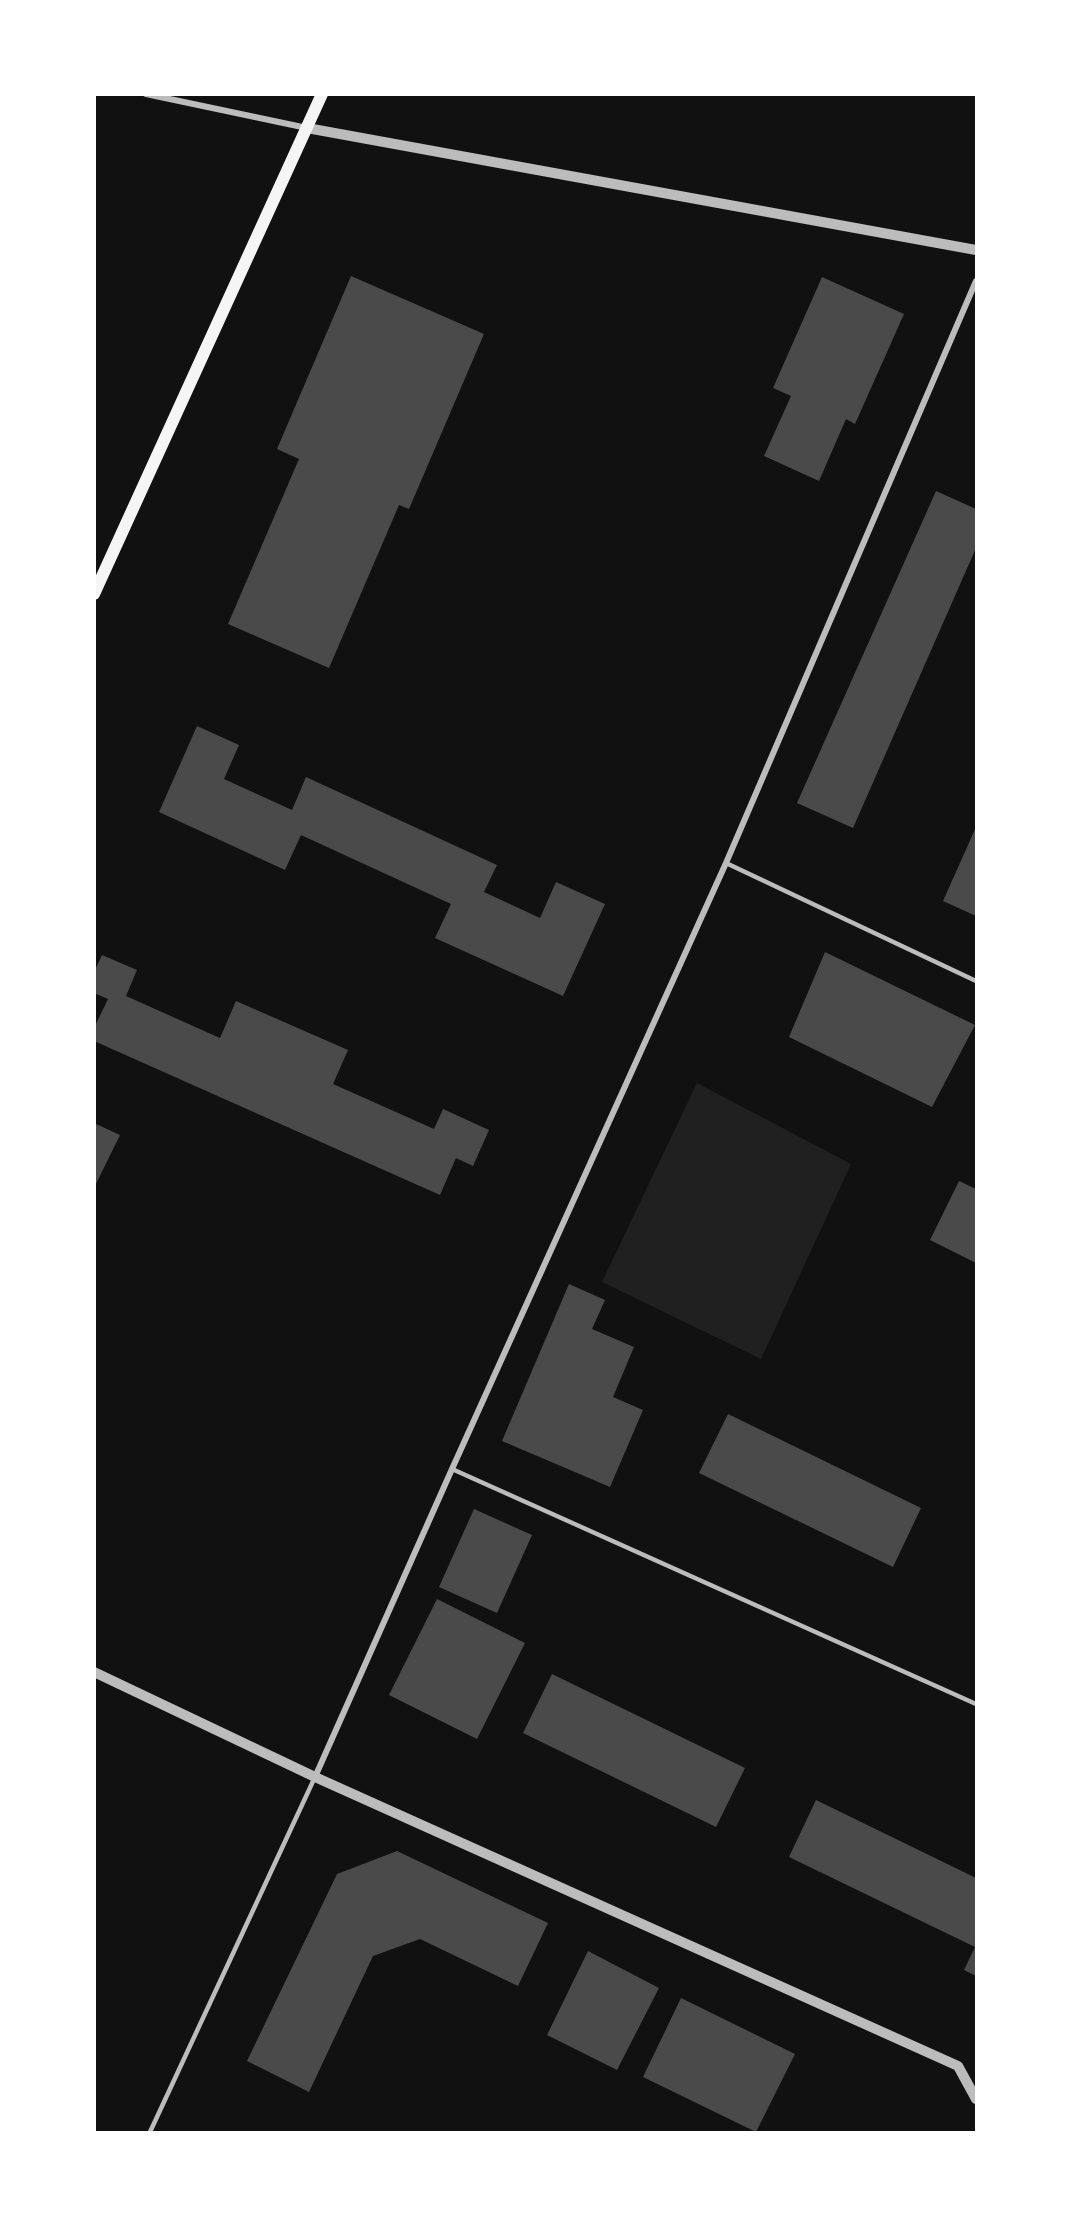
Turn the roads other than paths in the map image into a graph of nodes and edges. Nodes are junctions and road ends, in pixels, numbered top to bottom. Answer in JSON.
{"nodes":[{"id":1,"x":146,"y":94,"type":"edge"},
{"id":2,"x":322,"y":94,"type":"edge"},
{"id":3,"x":307,"y":128,"type":"junction"},
{"id":4,"x":976,"y":250,"type":"edge"},
{"id":5,"x":976,"y":281,"type":"edge"},
{"id":6,"x":94,"y":594,"type":"edge"},
{"id":7,"x":726,"y":863,"type":"junction"},
{"id":8,"x":976,"y":981,"type":"edge"},
{"id":9,"x":452,"y":1469,"type":"junction"},
{"id":10,"x":94,"y":1672,"type":"edge"},
{"id":11,"x":976,"y":1704,"type":"edge"},
{"id":12,"x":315,"y":1777,"type":"junction"},
{"id":13,"x":976,"y":2099,"type":"edge"},
{"id":14,"x":150,"y":2133,"type":"edge"}],
"edges":[{"from":1,"to":3,"type":"street"},
{"from":2,"to":3,"type":"main road"},
{"from":3,"to":4,"type":"street"},
{"from":3,"to":6,"type":"main road"},
{"from":5,"to":7,"type":"street"},
{"from":7,"to":8,"type":"lane"},
{"from":7,"to":9,"type":"street"},
{"from":9,"to":11,"type":"lane"},
{"from":9,"to":12,"type":"street"},
{"from":10,"to":12,"type":"street"},
{"from":12,"to":13,"type":"street"},
{"from":12,"to":14,"type":"lane"}]}
